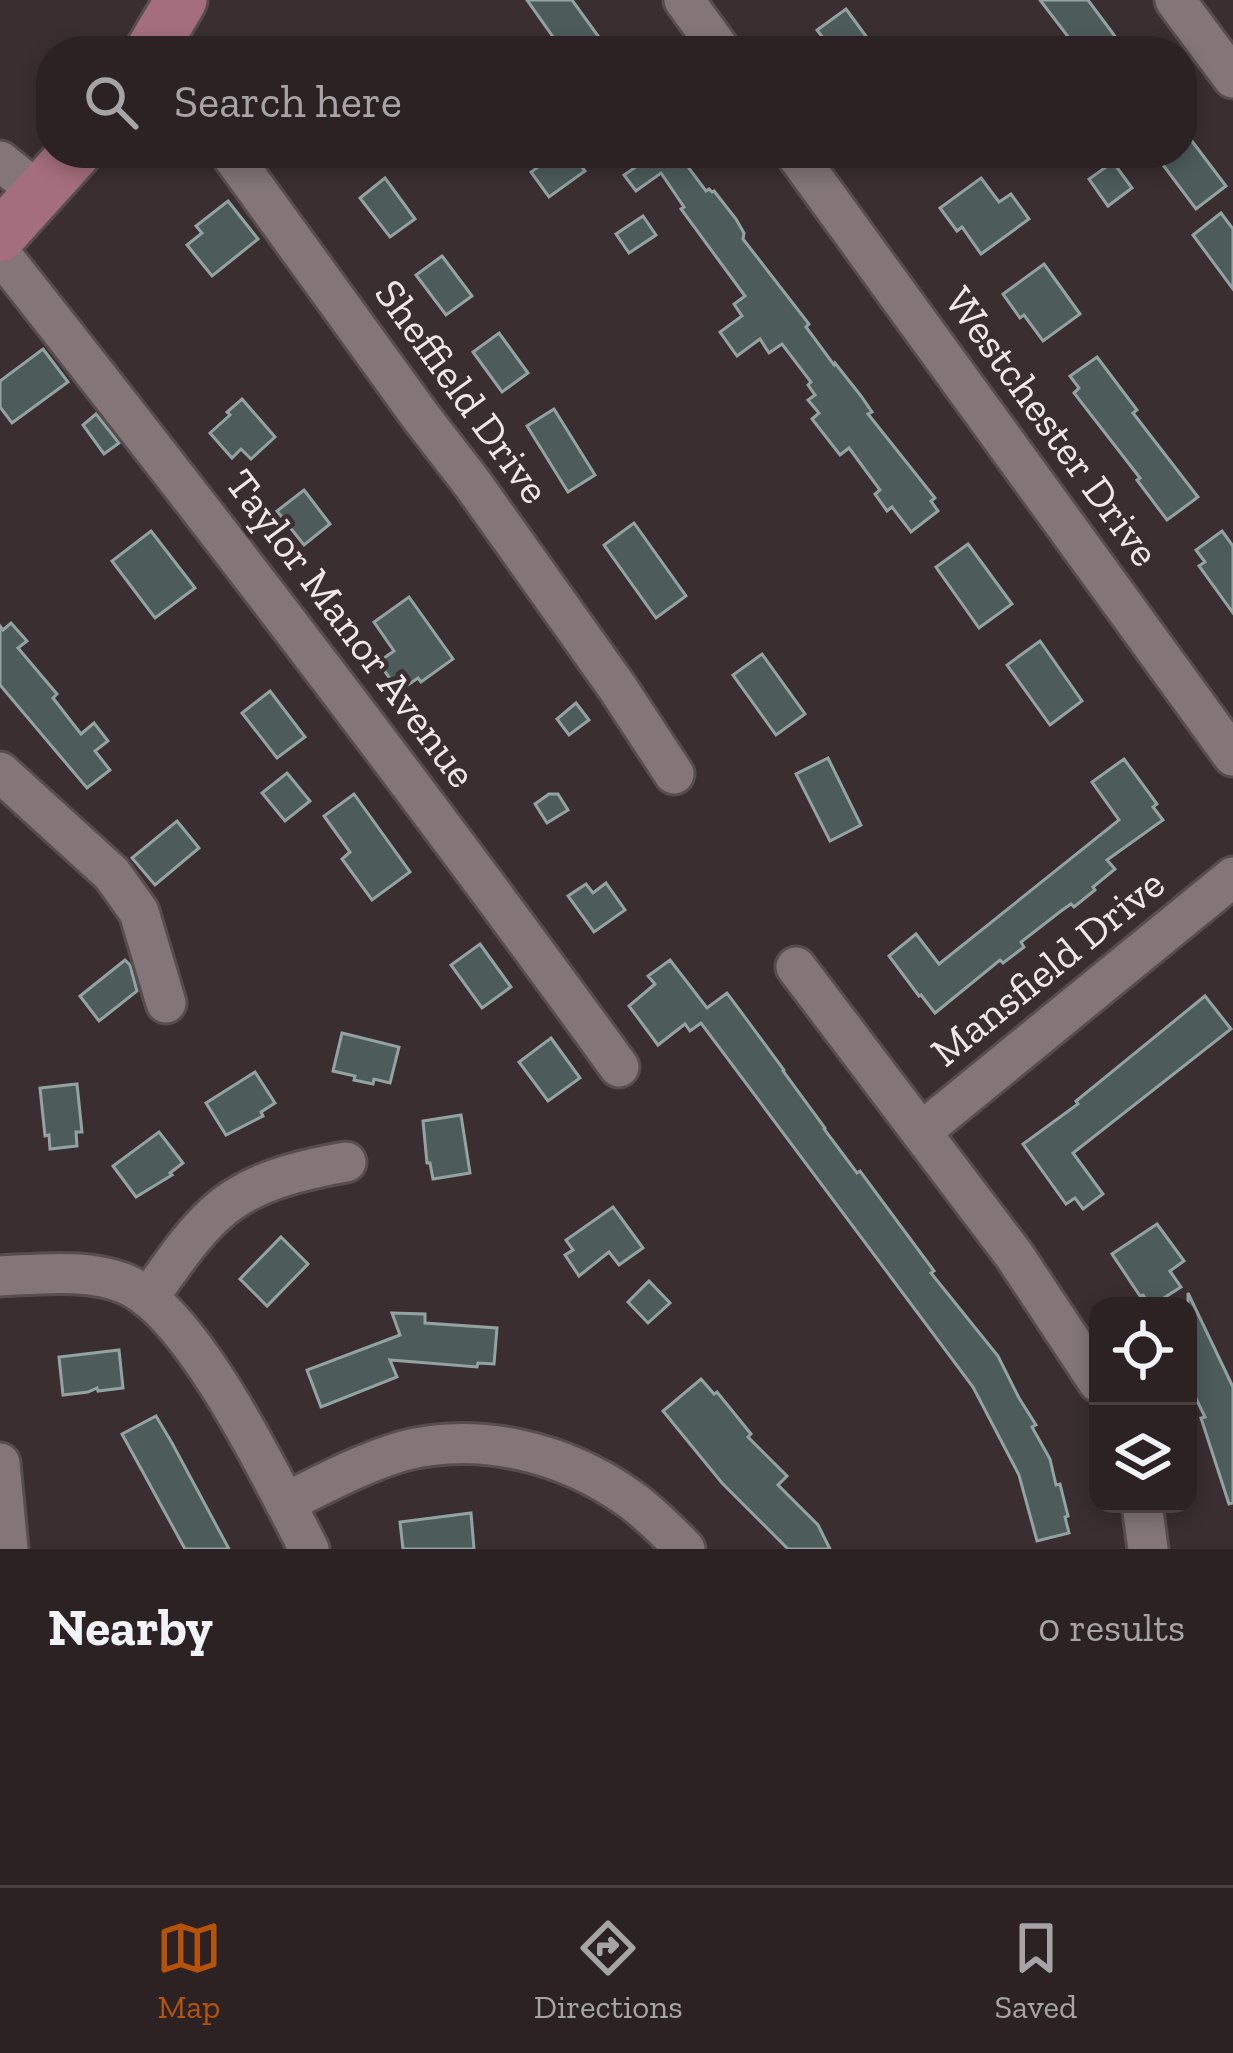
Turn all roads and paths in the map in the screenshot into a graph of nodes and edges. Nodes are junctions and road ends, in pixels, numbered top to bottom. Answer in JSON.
{"nodes":[{"id":1,"x":182,"y":0,"type":"edge"},
{"id":2,"x":683,"y":0,"type":"edge"},
{"id":3,"x":1175,"y":0,"type":"edge"},
{"id":4,"x":161,"y":36,"type":"edge"},
{"id":5,"x":710,"y":36,"type":"edge"},
{"id":6,"x":1233,"y":78,"type":"edge"},
{"id":7,"x":0,"y":161,"type":"edge"},
{"id":8,"x":63,"y":168,"type":"edge"},
{"id":9,"x":241,"y":168,"type":"edge"},
{"id":10,"x":807,"y":168,"type":"edge"},
{"id":11,"x":41,"y":194,"type":"junction"},
{"id":12,"x":0,"y":236,"type":"edge"},
{"id":13,"x":0,"y":253,"type":"edge"},
{"id":14,"x":1233,"y":756,"type":"edge"},
{"id":15,"x":0,"y":772,"type":"edge"},
{"id":16,"x":674,"y":774,"type":"dead end"},
{"id":17,"x":1233,"y":877,"type":"edge"},
{"id":18,"x":796,"y":967,"type":"dead end"},
{"id":19,"x":166,"y":1003,"type":"dead end"},
{"id":20,"x":619,"y":1067,"type":"dead end"},
{"id":21,"x":921,"y":1132,"type":"junction"},
{"id":22,"x":346,"y":1162,"type":"dead end"},
{"id":23,"x":0,"y":1276,"type":"edge"},
{"id":24,"x":148,"y":1298,"type":"junction"},
{"id":25,"x":1089,"y":1368,"type":"edge"},
{"id":26,"x":0,"y":1463,"type":"edge"},
{"id":27,"x":285,"y":1503,"type":"junction"},
{"id":28,"x":1143,"y":1513,"type":"edge"},
{"id":29,"x":8,"y":1549,"type":"edge"},
{"id":30,"x":310,"y":1549,"type":"edge"},
{"id":31,"x":685,"y":1549,"type":"edge"},
{"id":32,"x":1148,"y":1549,"type":"edge"}],
"edges":[{"from":1,"to":4,"type":"main road"},
{"from":2,"to":5,"type":"street"},
{"from":3,"to":6,"type":"street"},
{"from":7,"to":11,"type":"street"},
{"from":8,"to":11,"type":"main road"},
{"from":9,"to":16,"type":"street","name":"Sheffield Drive"},
{"from":10,"to":14,"type":"street","name":"Westchester Drive"},
{"from":11,"to":12,"type":"main road"},
{"from":13,"to":20,"type":"street","name":"Taylor Manor Avenue"},
{"from":15,"to":19,"type":"street"},
{"from":17,"to":21,"type":"street","name":"Mansfield Drive"},
{"from":18,"to":21,"type":"street"},
{"from":21,"to":25,"type":"street"},
{"from":22,"to":24,"type":"street"},
{"from":23,"to":24,"type":"street"},
{"from":24,"to":27,"type":"street"},
{"from":26,"to":29,"type":"street"},
{"from":27,"to":30,"type":"street"},
{"from":27,"to":31,"type":"street"},
{"from":28,"to":32,"type":"street"}]}
